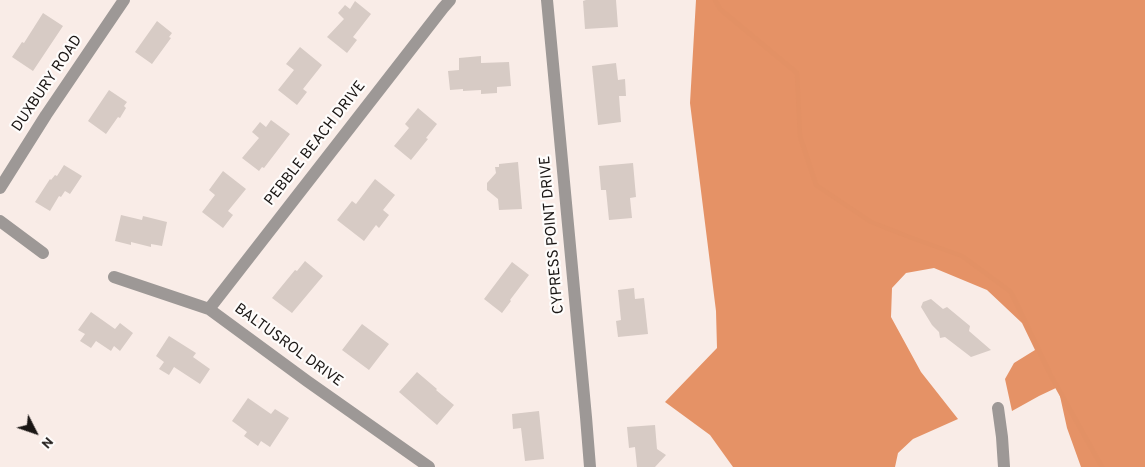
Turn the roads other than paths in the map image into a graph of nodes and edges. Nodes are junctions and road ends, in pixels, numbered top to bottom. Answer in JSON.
{"nodes":[{"id":1,"x":124,"y":0,"type":"edge"},
{"id":2,"x":450,"y":0,"type":"edge"},
{"id":3,"x":547,"y":0,"type":"edge"},
{"id":4,"x":0,"y":188,"type":"edge"},
{"id":5,"x":0,"y":221,"type":"edge"},
{"id":6,"x":43,"y":253,"type":"dead end"},
{"id":7,"x":114,"y":277,"type":"dead end"},
{"id":8,"x":209,"y":309,"type":"junction"},
{"id":9,"x":998,"y":408,"type":"dead end"},
{"id":10,"x":430,"y":467,"type":"edge"},
{"id":11,"x":590,"y":467,"type":"edge"},
{"id":12,"x":1004,"y":467,"type":"edge"}],
"edges":[{"from":1,"to":4,"type":"street","name":"DUXBURY ROAD"},
{"from":2,"to":8,"type":"street","name":"PEBBLE BEACH DRIVE"},
{"from":3,"to":11,"type":"street","name":"CYPRESS POINT DRIVE"},
{"from":5,"to":6,"type":"street"},
{"from":7,"to":8,"type":"street","name":"BALTUSROL DRIVE"},
{"from":8,"to":10,"type":"street","name":"BALTUSROL DRIVE"},
{"from":9,"to":12,"type":"street"}]}
